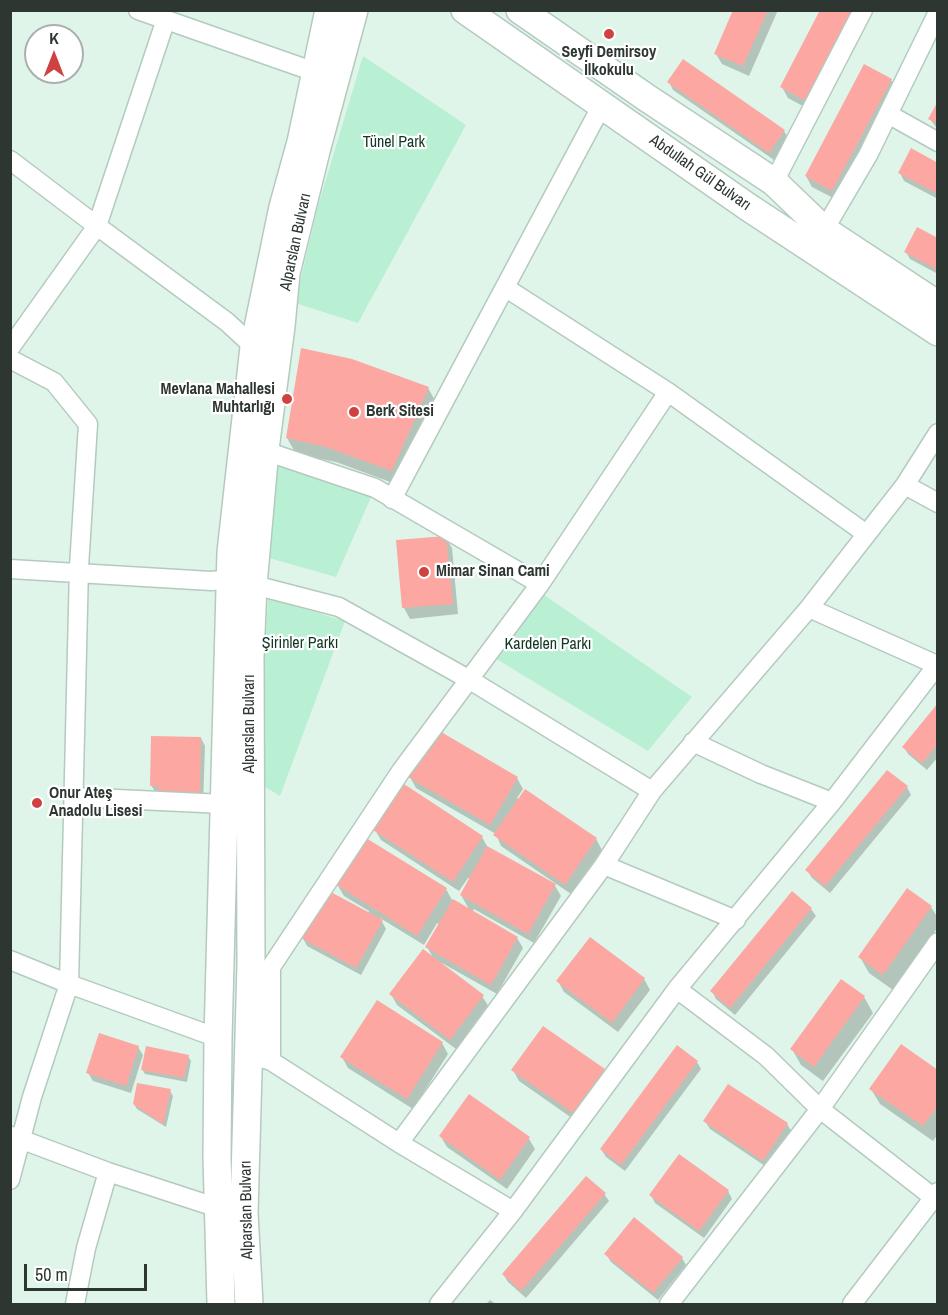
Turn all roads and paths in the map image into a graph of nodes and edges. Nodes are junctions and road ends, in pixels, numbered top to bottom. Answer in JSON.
{"nodes":[{"id":1,"x":138,"y":10,"type":"edge"},
{"id":2,"x":329,"y":10,"type":"edge"},
{"id":3,"x":354,"y":10,"type":"edge"},
{"id":4,"x":465,"y":10,"type":"edge"},
{"id":5,"x":520,"y":10,"type":"edge"},
{"id":6,"x":863,"y":10,"type":"edge"},
{"id":7,"x":938,"y":12,"type":"edge"},
{"id":8,"x":166,"y":20,"type":"junction"},
{"id":9,"x":315,"y":72,"type":"junction"},
{"id":10,"x":602,"y":105,"type":"junction"},
{"id":11,"x":888,"y":114,"type":"junction"},
{"id":12,"x":938,"y":142,"type":"edge"},
{"id":13,"x":10,"y":160,"type":"edge"},
{"id":14,"x":774,"y":182,"type":"junction"},
{"id":15,"x":97,"y":226,"type":"junction"},
{"id":16,"x":824,"y":230,"type":"junction"},
{"id":17,"x":506,"y":288,"type":"junction"},
{"id":18,"x":938,"y":305,"type":"edge"},
{"id":19,"x":938,"y":332,"type":"edge"},
{"id":20,"x":254,"y":346,"type":"junction"},
{"id":21,"x":10,"y":348,"type":"edge"},
{"id":22,"x":10,"y":359,"type":"edge"},
{"id":23,"x":668,"y":392,"type":"junction"},
{"id":24,"x":938,"y":433,"type":"edge"},
{"id":25,"x":253,"y":447,"type":"junction"},
{"id":26,"x":905,"y":485,"type":"junction"},
{"id":27,"x":392,"y":499,"type":"junction"},
{"id":28,"x":938,"y":502,"type":"edge"},
{"id":29,"x":865,"y":533,"type":"junction"},
{"id":30,"x":10,"y":568,"type":"edge"},
{"id":31,"x":79,"y":573,"type":"junction"},
{"id":32,"x":242,"y":582,"type":"junction"},
{"id":33,"x":540,"y":584,"type":"junction"},
{"id":34,"x":809,"y":608,"type":"junction"},
{"id":35,"x":937,"y":664,"type":"edge"},
{"id":36,"x":470,"y":680,"type":"junction"},
{"id":37,"x":693,"y":742,"type":"junction"},
{"id":38,"x":652,"y":791,"type":"junction"},
{"id":39,"x":74,"y":797,"type":"junction"},
{"id":40,"x":832,"y":802,"type":"junction"},
{"id":41,"x":224,"y":804,"type":"junction"},
{"id":42,"x":604,"y":865,"type":"junction"},
{"id":43,"x":736,"y":920,"type":"junction"},
{"id":44,"x":938,"y":942,"type":"edge"},
{"id":45,"x":10,"y":960,"type":"edge"},
{"id":46,"x":261,"y":966,"type":"junction"},
{"id":47,"x":69,"y":984,"type":"junction"},
{"id":48,"x":677,"y":989,"type":"junction"},
{"id":49,"x":219,"y":1038,"type":"junction"},
{"id":50,"x":259,"y":1057,"type":"junction"},
{"id":51,"x":820,"y":1108,"type":"junction"},
{"id":52,"x":16,"y":1137,"type":"edge"},
{"id":53,"x":399,"y":1143,"type":"junction"},
{"id":54,"x":108,"y":1172,"type":"junction"},
{"id":55,"x":10,"y":1180,"type":"edge"},
{"id":56,"x":936,"y":1197,"type":"edge"},
{"id":57,"x":219,"y":1211,"type":"junction"},
{"id":58,"x":513,"y":1211,"type":"junction"},
{"id":59,"x":75,"y":1305,"type":"edge"},
{"id":60,"x":221,"y":1305,"type":"edge"},
{"id":61,"x":249,"y":1305,"type":"edge"},
{"id":62,"x":439,"y":1305,"type":"edge"},
{"id":63,"x":669,"y":1305,"type":"edge"},
{"id":64,"x":852,"y":1305,"type":"edge"}],
"edges":[{"from":1,"to":8,"type":"street"},
{"from":2,"to":9,"type":"main road","name":"Alparslan Bulvarı"},
{"from":3,"to":25,"type":"main road","name":"Alparslan Bulvarı"},
{"from":4,"to":10,"type":"main road","name":"Abdullah Gül Bulvarı"},
{"from":5,"to":14,"type":"main road","name":"Abdullah Gül Bulvarı"},
{"from":6,"to":14,"type":"street"},
{"from":7,"to":11,"type":"street"},
{"from":8,"to":9,"type":"street"},
{"from":8,"to":15,"type":"street"},
{"from":9,"to":20,"type":"main road","name":"Alparslan Bulvarı"},
{"from":10,"to":17,"type":"street"},
{"from":10,"to":19,"type":"main road","name":"Abdullah Gül Bulvarı"},
{"from":11,"to":12,"type":"street"},
{"from":11,"to":16,"type":"street"},
{"from":13,"to":15,"type":"street"},
{"from":14,"to":16,"type":"main road","name":"Abdullah Gül Bulvarı"},
{"from":15,"to":20,"type":"street"},
{"from":15,"to":21,"type":"street"},
{"from":16,"to":18,"type":"main road","name":"Abdullah Gül Bulvarı"},
{"from":17,"to":23,"type":"street"},
{"from":17,"to":27,"type":"street"},
{"from":20,"to":25,"type":"main road","name":"Alparslan Bulvarı"},
{"from":22,"to":31,"type":"street"},
{"from":23,"to":29,"type":"street"},
{"from":23,"to":33,"type":"street"},
{"from":24,"to":26,"type":"street"},
{"from":25,"to":27,"type":"street"},
{"from":25,"to":32,"type":"main road","name":"Alparslan Bulvarı"},
{"from":26,"to":28,"type":"street"},
{"from":26,"to":29,"type":"street"},
{"from":27,"to":33,"type":"street"},
{"from":29,"to":34,"type":"street"},
{"from":30,"to":31,"type":"street"},
{"from":31,"to":32,"type":"street"},
{"from":31,"to":39,"type":"street"},
{"from":32,"to":36,"type":"street"},
{"from":32,"to":41,"type":"main road","name":"Alparslan Bulvarı"},
{"from":32,"to":46,"type":"main road","name":"Alparslan Bulvarı"},
{"from":33,"to":36,"type":"street"},
{"from":34,"to":35,"type":"street"},
{"from":34,"to":37,"type":"street"},
{"from":35,"to":40,"type":"street"},
{"from":36,"to":38,"type":"street"},
{"from":36,"to":46,"type":"street"},
{"from":37,"to":38,"type":"street"},
{"from":37,"to":40,"type":"street"},
{"from":38,"to":42,"type":"street"},
{"from":39,"to":41,"type":"street"},
{"from":39,"to":47,"type":"street"},
{"from":40,"to":43,"type":"street"},
{"from":41,"to":49,"type":"main road","name":"Alparslan Bulvarı"},
{"from":42,"to":43,"type":"street"},
{"from":42,"to":53,"type":"street"},
{"from":43,"to":48,"type":"street"},
{"from":44,"to":51,"type":"street"},
{"from":45,"to":47,"type":"street"},
{"from":46,"to":50,"type":"main road","name":"Alparslan Bulvarı"},
{"from":47,"to":49,"type":"street"},
{"from":47,"to":52,"type":"street"},
{"from":48,"to":51,"type":"street"},
{"from":48,"to":58,"type":"street"},
{"from":49,"to":57,"type":"main road","name":"Alparslan Bulvarı"},
{"from":50,"to":53,"type":"street"},
{"from":50,"to":61,"type":"main road","name":"Alparslan Bulvarı"},
{"from":51,"to":56,"type":"street"},
{"from":51,"to":63,"type":"street"},
{"from":52,"to":54,"type":"street"},
{"from":52,"to":55,"type":"street"},
{"from":53,"to":58,"type":"street"},
{"from":54,"to":57,"type":"street"},
{"from":54,"to":59,"type":"street"},
{"from":56,"to":64,"type":"street"},
{"from":57,"to":60,"type":"main road","name":"Alparslan Bulvarı"},
{"from":58,"to":62,"type":"street"}]}
